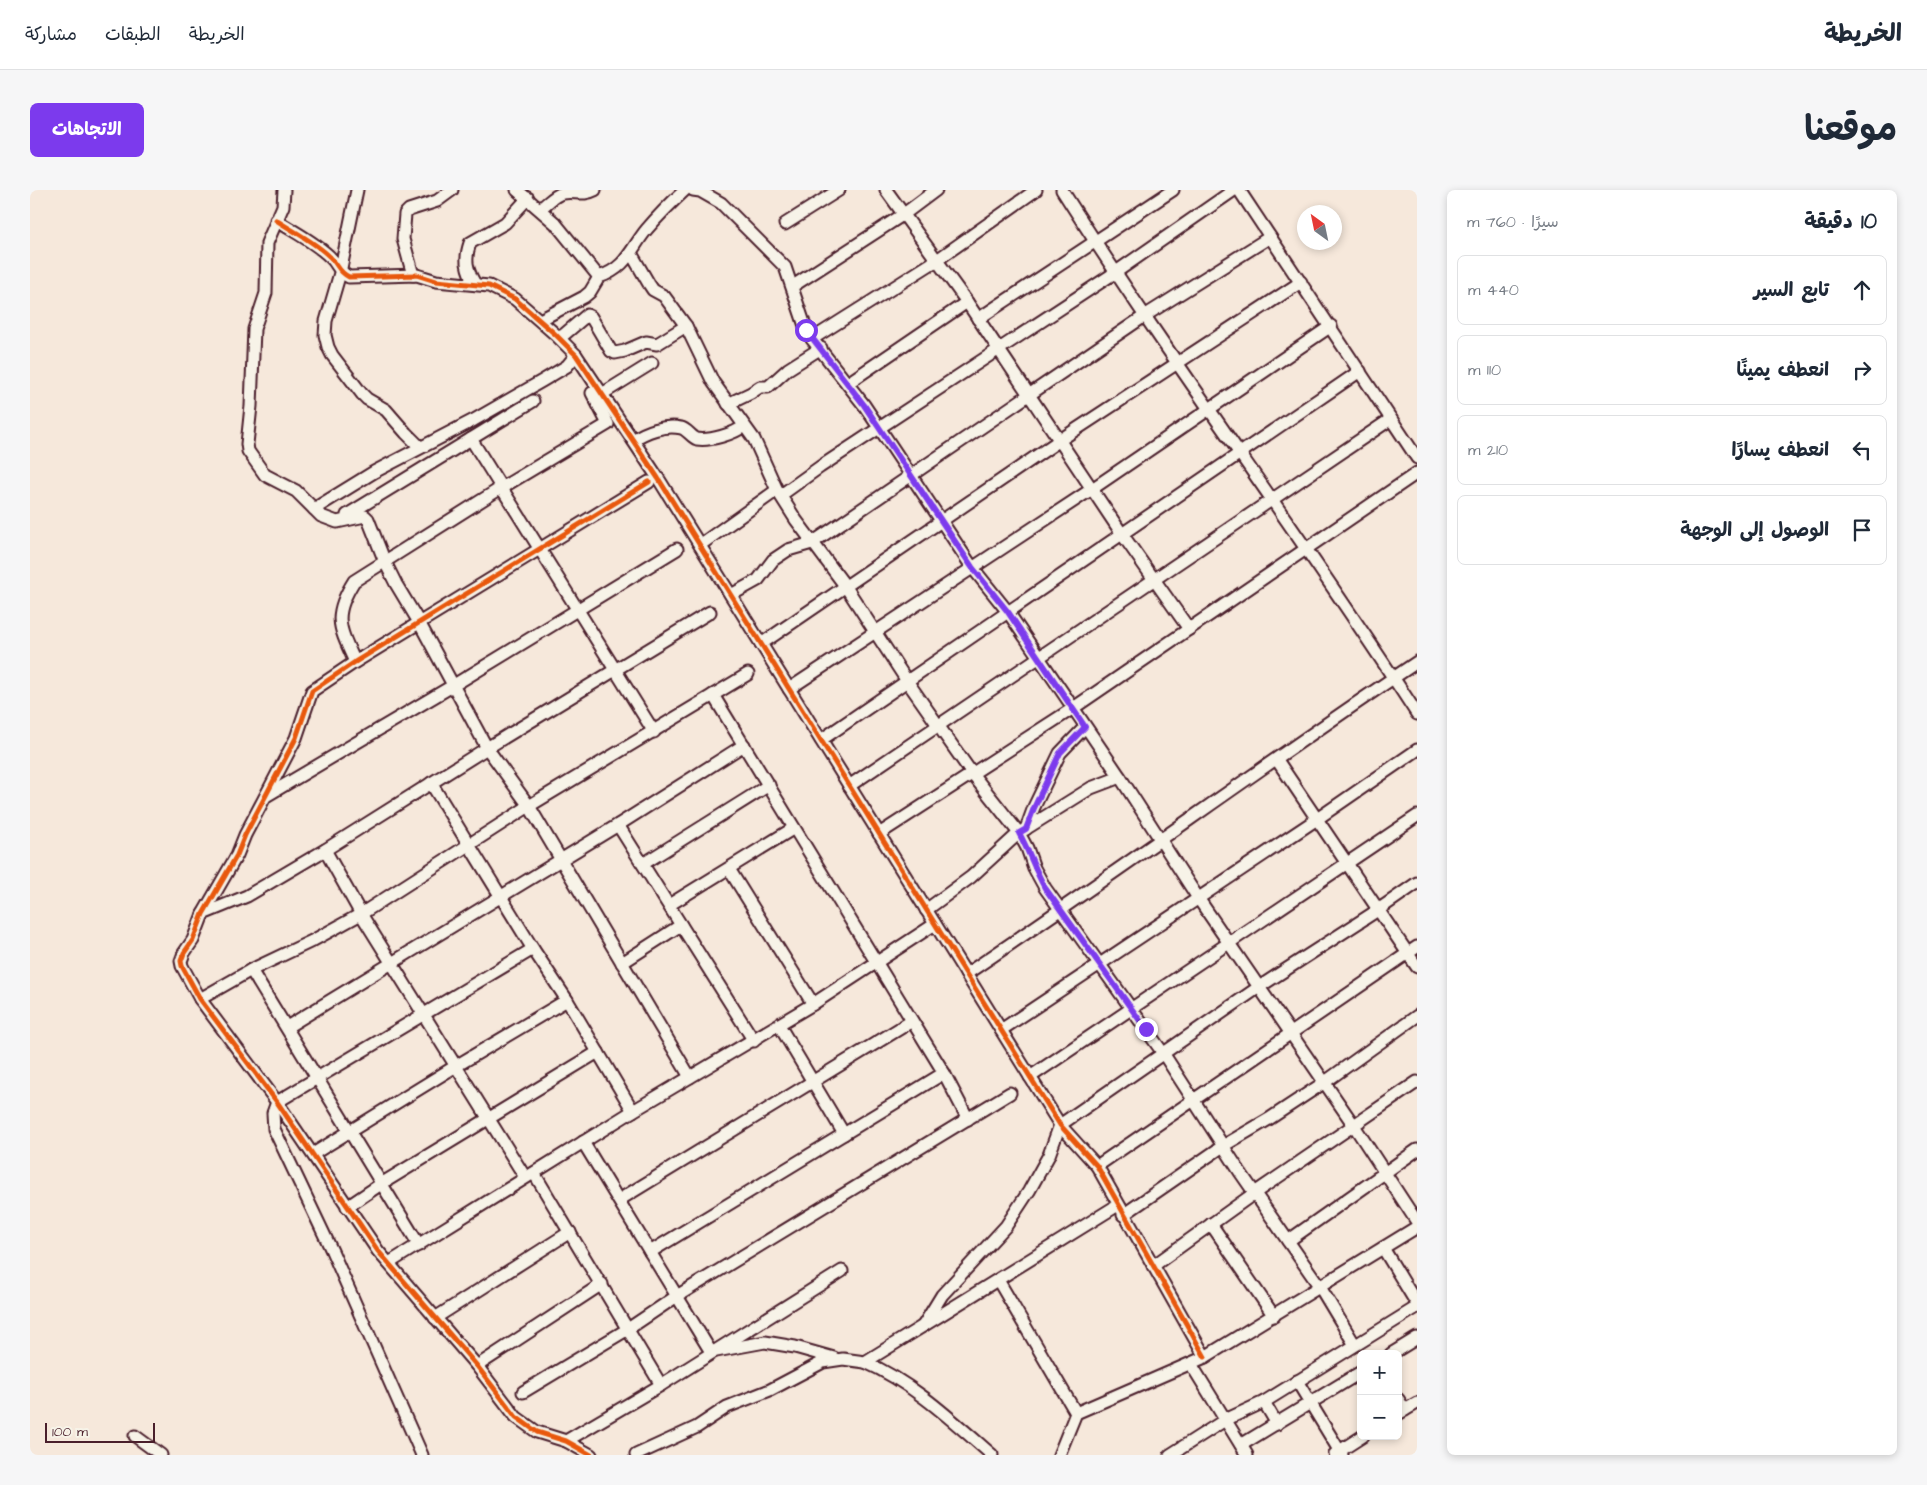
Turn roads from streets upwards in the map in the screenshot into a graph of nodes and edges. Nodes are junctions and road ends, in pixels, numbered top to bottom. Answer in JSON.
{"nodes":[{"id":1,"x":284,"y":190,"type":"edge"},
{"id":2,"x":357,"y":190,"type":"edge"},
{"id":3,"x":452,"y":190,"type":"edge"},
{"id":4,"x":517,"y":190,"type":"edge"},
{"id":5,"x":595,"y":190,"type":"edge"},
{"id":6,"x":685,"y":190,"type":"edge"},
{"id":7,"x":693,"y":190,"type":"edge"},
{"id":8,"x":839,"y":190,"type":"edge"},
{"id":9,"x":886,"y":190,"type":"edge"},
{"id":10,"x":936,"y":190,"type":"edge"},
{"id":11,"x":1036,"y":190,"type":"edge"},
{"id":12,"x":1062,"y":190,"type":"edge"},
{"id":13,"x":1173,"y":190,"type":"edge"},
{"id":14,"x":1234,"y":190,"type":"edge"},
{"id":15,"x":1239,"y":190,"type":"edge"},
{"id":16,"x":562,"y":192,"type":"edge"},
{"id":17,"x":528,"y":198,"type":"junction"},
{"id":18,"x":540,"y":209,"type":"junction"},
{"id":19,"x":904,"y":214,"type":"junction"},
{"id":20,"x":276,"y":220,"type":"junction"},
{"id":21,"x":785,"y":224,"type":"dead end"},
{"id":22,"x":1270,"y":237,"type":"junction"},
{"id":23,"x":1094,"y":241,"type":"junction"},
{"id":24,"x":631,"y":253,"type":"junction"},
{"id":25,"x":937,"y":260,"type":"junction"},
{"id":26,"x":1116,"y":272,"type":"junction"},
{"id":27,"x":340,"y":273,"type":"junction"},
{"id":28,"x":413,"y":275,"type":"junction"},
{"id":29,"x":599,"y":277,"type":"junction"},
{"id":30,"x":1301,"y":282,"type":"junction"},
{"id":31,"x":475,"y":284,"type":"junction"},
{"id":32,"x":793,"y":286,"type":"junction"},
{"id":33,"x":968,"y":302,"type":"junction"},
{"id":34,"x":1146,"y":315,"type":"junction"},
{"id":35,"x":978,"y":318,"type":"junction"},
{"id":36,"x":540,"y":320,"type":"junction"},
{"id":37,"x":686,"y":326,"type":"junction"},
{"id":38,"x":1331,"y":326,"type":"junction"},
{"id":39,"x":560,"y":338,"type":"junction"},
{"id":40,"x":812,"y":339,"type":"junction"},
{"id":41,"x":820,"y":348,"type":"junction"},
{"id":42,"x":999,"y":350,"type":"junction"},
{"id":43,"x":576,"y":355,"type":"junction"},
{"id":44,"x":1177,"y":362,"type":"junction"},
{"id":45,"x":652,"y":363,"type":"dead end"},
{"id":46,"x":1360,"y":371,"type":"junction"},
{"id":47,"x":848,"y":383,"type":"junction"},
{"id":48,"x":597,"y":393,"type":"junction"},
{"id":49,"x":1029,"y":394,"type":"junction"},
{"id":50,"x":533,"y":401,"type":"dead end"},
{"id":51,"x":728,"y":404,"type":"junction"},
{"id":52,"x":1210,"y":410,"type":"junction"},
{"id":53,"x":1391,"y":419,"type":"junction"},
{"id":54,"x":744,"y":426,"type":"junction"},
{"id":55,"x":880,"y":429,"type":"junction"},
{"id":56,"x":471,"y":440,"type":"junction"},
{"id":57,"x":633,"y":440,"type":"junction"},
{"id":58,"x":1060,"y":440,"type":"junction"},
{"id":59,"x":420,"y":447,"type":"junction"},
{"id":60,"x":1241,"y":454,"type":"junction"},
{"id":61,"x":1417,"y":458,"type":"edge"},
{"id":62,"x":1417,"y":473,"type":"edge"},
{"id":63,"x":911,"y":475,"type":"junction"},
{"id":64,"x":649,"y":482,"type":"dead end"},
{"id":65,"x":501,"y":488,"type":"junction"},
{"id":66,"x":1092,"y":489,"type":"junction"},
{"id":67,"x":779,"y":493,"type":"junction"},
{"id":68,"x":1272,"y":498,"type":"junction"},
{"id":69,"x":314,"y":508,"type":"junction"},
{"id":70,"x":941,"y":520,"type":"junction"},
{"id":71,"x":337,"y":522,"type":"junction"},
{"id":72,"x":1122,"y":534,"type":"junction"},
{"id":73,"x":812,"y":543,"type":"junction"},
{"id":74,"x":700,"y":545,"type":"junction"},
{"id":75,"x":677,"y":548,"type":"dead end"},
{"id":76,"x":539,"y":549,"type":"junction"},
{"id":77,"x":1306,"y":550,"type":"junction"},
{"id":78,"x":385,"y":562,"type":"junction"},
{"id":79,"x":972,"y":567,"type":"junction"},
{"id":80,"x":1154,"y":580,"type":"junction"},
{"id":81,"x":846,"y":588,"type":"junction"},
{"id":82,"x":731,"y":595,"type":"junction"},
{"id":83,"x":577,"y":609,"type":"junction"},
{"id":84,"x":710,"y":612,"type":"dead end"},
{"id":85,"x":1008,"y":612,"type":"junction"},
{"id":86,"x":420,"y":624,"type":"junction"},
{"id":87,"x":1189,"y":629,"type":"junction"},
{"id":88,"x":876,"y":633,"type":"junction"},
{"id":89,"x":761,"y":644,"type":"junction"},
{"id":90,"x":1038,"y":658,"type":"junction"},
{"id":91,"x":355,"y":662,"type":"junction"},
{"id":92,"x":1417,"y":662,"type":"edge"},
{"id":93,"x":615,"y":671,"type":"junction"},
{"id":94,"x":748,"y":674,"type":"dead end"},
{"id":95,"x":1394,"y":678,"type":"junction"},
{"id":96,"x":907,"y":681,"type":"junction"},
{"id":97,"x":454,"y":685,"type":"junction"},
{"id":98,"x":789,"y":689,"type":"junction"},
{"id":99,"x":713,"y":695,"type":"junction"},
{"id":100,"x":1072,"y":709,"type":"junction"},
{"id":101,"x":1417,"y":714,"type":"edge"},
{"id":102,"x":939,"y":726,"type":"junction"},
{"id":103,"x":1085,"y":727,"type":"junction"},
{"id":104,"x":654,"y":732,"type":"junction"},
{"id":105,"x":821,"y":740,"type":"junction"},
{"id":106,"x":744,"y":745,"type":"junction"},
{"id":107,"x":487,"y":748,"type":"junction"},
{"id":108,"x":1417,"y":750,"type":"edge"},
{"id":109,"x":1277,"y":760,"type":"junction"},
{"id":110,"x":973,"y":775,"type":"junction"},
{"id":111,"x":1120,"y":777,"type":"junction"},
{"id":112,"x":431,"y":783,"type":"junction"},
{"id":113,"x":769,"y":785,"type":"junction"},
{"id":114,"x":850,"y":786,"type":"junction"},
{"id":115,"x":264,"y":797,"type":"junction"},
{"id":116,"x":529,"y":806,"type":"junction"},
{"id":117,"x":1417,"y":816,"type":"edge"},
{"id":118,"x":1317,"y":819,"type":"junction"},
{"id":119,"x":618,"y":825,"type":"junction"},
{"id":120,"x":794,"y":828,"type":"junction"},
{"id":121,"x":1023,"y":831,"type":"junction"},
{"id":122,"x":879,"y":834,"type":"junction"},
{"id":123,"x":1160,"y":841,"type":"junction"},
{"id":124,"x":470,"y":844,"type":"junction"},
{"id":125,"x":324,"y":850,"type":"junction"},
{"id":126,"x":560,"y":860,"type":"junction"},
{"id":127,"x":643,"y":864,"type":"junction"},
{"id":128,"x":1347,"y":864,"type":"junction"},
{"id":129,"x":729,"y":869,"type":"junction"},
{"id":130,"x":1417,"y":883,"type":"edge"},
{"id":131,"x":502,"y":896,"type":"junction"},
{"id":132,"x":1198,"y":898,"type":"junction"},
{"id":133,"x":669,"y":905,"type":"junction"},
{"id":134,"x":926,"y":910,"type":"junction"},
{"id":135,"x":1062,"y":910,"type":"junction"},
{"id":136,"x":1378,"y":910,"type":"junction"},
{"id":137,"x":204,"y":914,"type":"junction"},
{"id":138,"x":361,"y":914,"type":"junction"},
{"id":139,"x":935,"y":924,"type":"junction"},
{"id":140,"x":681,"y":925,"type":"junction"},
{"id":141,"x":1228,"y":942,"type":"junction"},
{"id":142,"x":533,"y":949,"type":"junction"},
{"id":143,"x":1412,"y":950,"type":"edge"},
{"id":144,"x":876,"y":961,"type":"junction"},
{"id":145,"x":393,"y":963,"type":"junction"},
{"id":146,"x":622,"y":963,"type":"junction"},
{"id":147,"x":1100,"y":964,"type":"junction"},
{"id":148,"x":1417,"y":966,"type":"edge"},
{"id":149,"x":251,"y":970,"type":"junction"},
{"id":150,"x":966,"y":974,"type":"junction"},
{"id":151,"x":1259,"y":987,"type":"junction"},
{"id":152,"x":200,"y":999,"type":"junction"},
{"id":153,"x":567,"y":1000,"type":"junction"},
{"id":154,"x":813,"y":1004,"type":"junction"},
{"id":155,"x":1131,"y":1008,"type":"junction"},
{"id":156,"x":423,"y":1014,"type":"junction"},
{"id":157,"x":1417,"y":1016,"type":"edge"},
{"id":158,"x":912,"y":1021,"type":"junction"},
{"id":159,"x":779,"y":1025,"type":"junction"},
{"id":160,"x":287,"y":1027,"type":"junction"},
{"id":161,"x":1001,"y":1030,"type":"junction"},
{"id":162,"x":1291,"y":1033,"type":"junction"},
{"id":163,"x":754,"y":1041,"type":"junction"},
{"id":164,"x":598,"y":1052,"type":"junction"},
{"id":165,"x":1164,"y":1053,"type":"junction"},
{"id":166,"x":456,"y":1066,"type":"junction"},
{"id":167,"x":944,"y":1073,"type":"junction"},
{"id":168,"x":690,"y":1077,"type":"junction"},
{"id":169,"x":1030,"y":1077,"type":"junction"},
{"id":170,"x":317,"y":1079,"type":"junction"},
{"id":171,"x":813,"y":1082,"type":"junction"},
{"id":172,"x":1325,"y":1082,"type":"junction"},
{"id":173,"x":1417,"y":1082,"type":"edge"},
{"id":174,"x":1010,"y":1092,"type":"dead end"},
{"id":175,"x":1192,"y":1100,"type":"junction"},
{"id":176,"x":277,"y":1102,"type":"junction"},
{"id":177,"x":633,"y":1111,"type":"junction"},
{"id":178,"x":489,"y":1118,"type":"junction"},
{"id":179,"x":968,"y":1118,"type":"junction"},
{"id":180,"x":1060,"y":1124,"type":"junction"},
{"id":181,"x":1353,"y":1124,"type":"junction"},
{"id":182,"x":350,"y":1133,"type":"junction"},
{"id":183,"x":844,"y":1134,"type":"junction"},
{"id":184,"x":583,"y":1142,"type":"junction"},
{"id":185,"x":1223,"y":1146,"type":"junction"},
{"id":186,"x":1417,"y":1150,"type":"edge"},
{"id":187,"x":313,"y":1154,"type":"junction"},
{"id":188,"x":1097,"y":1166,"type":"junction"},
{"id":189,"x":1385,"y":1172,"type":"junction"},
{"id":190,"x":530,"y":1175,"type":"junction"},
{"id":191,"x":381,"y":1184,"type":"junction"},
{"id":192,"x":1256,"y":1192,"type":"junction"},
{"id":193,"x":619,"y":1200,"type":"junction"},
{"id":194,"x":348,"y":1207,"type":"junction"},
{"id":195,"x":1120,"y":1210,"type":"junction"},
{"id":196,"x":1417,"y":1222,"type":"edge"},
{"id":197,"x":1211,"y":1224,"type":"junction"},
{"id":198,"x":1417,"y":1227,"type":"edge"},
{"id":199,"x":570,"y":1232,"type":"junction"},
{"id":200,"x":1288,"y":1241,"type":"junction"},
{"id":201,"x":419,"y":1245,"type":"junction"},
{"id":202,"x":1383,"y":1248,"type":"junction"},
{"id":203,"x":650,"y":1252,"type":"junction"},
{"id":204,"x":389,"y":1263,"type":"junction"},
{"id":205,"x":1153,"y":1266,"type":"junction"},
{"id":206,"x":842,"y":1271,"type":"dead end"},
{"id":207,"x":998,"y":1280,"type":"junction"},
{"id":208,"x":602,"y":1284,"type":"junction"},
{"id":209,"x":1320,"y":1287,"type":"junction"},
{"id":210,"x":677,"y":1296,"type":"junction"},
{"id":211,"x":1417,"y":1306,"type":"edge"},
{"id":212,"x":1274,"y":1316,"type":"junction"},
{"id":213,"x":435,"y":1318,"type":"junction"},
{"id":214,"x":923,"y":1326,"type":"junction"},
{"id":215,"x":628,"y":1329,"type":"junction"},
{"id":216,"x":1417,"y":1338,"type":"edge"},
{"id":217,"x":1354,"y":1346,"type":"junction"},
{"id":218,"x":1398,"y":1350,"type":"edge"},
{"id":219,"x":711,"y":1352,"type":"junction"},
{"id":220,"x":1205,"y":1357,"type":"junction"},
{"id":221,"x":843,"y":1360,"type":"junction"},
{"id":222,"x":865,"y":1362,"type":"junction"},
{"id":223,"x":1191,"y":1364,"type":"junction"},
{"id":224,"x":477,"y":1366,"type":"junction"},
{"id":225,"x":1357,"y":1375,"type":"edge"},
{"id":226,"x":1297,"y":1381,"type":"junction"},
{"id":227,"x":661,"y":1385,"type":"junction"},
{"id":228,"x":523,"y":1392,"type":"dead end"},
{"id":229,"x":1264,"y":1402,"type":"junction"},
{"id":230,"x":1417,"y":1403,"type":"edge"},
{"id":231,"x":1310,"y":1404,"type":"junction"},
{"id":232,"x":1076,"y":1412,"type":"junction"},
{"id":233,"x":1402,"y":1412,"type":"edge"},
{"id":234,"x":1225,"y":1420,"type":"junction"},
{"id":235,"x":1277,"y":1424,"type":"junction"},
{"id":236,"x":135,"y":1436,"type":"dead end"},
{"id":237,"x":566,"y":1440,"type":"junction"},
{"id":238,"x":1358,"y":1440,"type":"edge"},
{"id":239,"x":1244,"y":1450,"type":"edge"},
{"id":240,"x":1339,"y":1454,"type":"edge"},
{"id":241,"x":161,"y":1455,"type":"edge"},
{"id":242,"x":422,"y":1455,"type":"edge"},
{"id":243,"x":591,"y":1455,"type":"edge"},
{"id":244,"x":636,"y":1455,"type":"edge"},
{"id":245,"x":992,"y":1455,"type":"edge"},
{"id":246,"x":1057,"y":1455,"type":"edge"},
{"id":247,"x":1170,"y":1455,"type":"edge"}],
"edges":[{"from":1,"to":20,"type":"street"},
{"from":2,"to":27,"type":"street"},
{"from":3,"to":28,"type":"street"},
{"from":4,"to":17,"type":"street"},
{"from":5,"to":16,"type":"street"},
{"from":6,"to":24,"type":"street"},
{"from":7,"to":32,"type":"street"},
{"from":8,"to":21,"type":"street"},
{"from":9,"to":19,"type":"street"},
{"from":10,"to":19,"type":"street"},
{"from":11,"to":25,"type":"street"},
{"from":12,"to":23,"type":"street"},
{"from":13,"to":23,"type":"street"},
{"from":14,"to":26,"type":"street"},
{"from":15,"to":22,"type":"street"},
{"from":16,"to":18,"type":"street"},
{"from":17,"to":18,"type":"street"},
{"from":17,"to":31,"type":"street"},
{"from":18,"to":29,"type":"street"},
{"from":19,"to":25,"type":"street"},
{"from":19,"to":32,"type":"street"},
{"from":20,"to":27,"type":"street"},
{"from":20,"to":69,"type":"street"},
{"from":22,"to":30,"type":"street"},
{"from":22,"to":34,"type":"street"},
{"from":23,"to":26,"type":"street"},
{"from":23,"to":35,"type":"street"},
{"from":24,"to":29,"type":"street"},
{"from":24,"to":37,"type":"street"},
{"from":25,"to":33,"type":"street"},
{"from":25,"to":40,"type":"street"},
{"from":26,"to":34,"type":"street"},
{"from":26,"to":42,"type":"street"},
{"from":27,"to":28,"type":"street"},
{"from":27,"to":59,"type":"street"},
{"from":28,"to":31,"type":"street"},
{"from":29,"to":36,"type":"street"},
{"from":30,"to":38,"type":"street"},
{"from":30,"to":44,"type":"street"},
{"from":31,"to":36,"type":"street"},
{"from":32,"to":40,"type":"street"},
{"from":33,"to":35,"type":"street"},
{"from":33,"to":47,"type":"street"},
{"from":34,"to":44,"type":"street"},
{"from":34,"to":49,"type":"street"},
{"from":35,"to":42,"type":"street"},
{"from":36,"to":39,"type":"street"},
{"from":37,"to":39,"type":"street"},
{"from":37,"to":51,"type":"street"},
{"from":38,"to":46,"type":"street"},
{"from":38,"to":52,"type":"street"},
{"from":39,"to":43,"type":"street"},
{"from":40,"to":41,"type":"street"},
{"from":41,"to":47,"type":"street"},
{"from":41,"to":51,"type":"street"},
{"from":42,"to":49,"type":"street"},
{"from":42,"to":55,"type":"street"},
{"from":43,"to":48,"type":"street"},
{"from":43,"to":59,"type":"street"},
{"from":44,"to":52,"type":"street"},
{"from":44,"to":58,"type":"street"},
{"from":45,"to":48,"type":"street"},
{"from":46,"to":53,"type":"street"},
{"from":46,"to":60,"type":"street"},
{"from":47,"to":55,"type":"street"},
{"from":48,"to":57,"type":"street"},
{"from":48,"to":65,"type":"street"},
{"from":49,"to":58,"type":"street"},
{"from":49,"to":63,"type":"street"},
{"from":50,"to":56,"type":"street"},
{"from":51,"to":54,"type":"street"},
{"from":52,"to":60,"type":"street"},
{"from":52,"to":66,"type":"street"},
{"from":53,"to":61,"type":"street"},
{"from":53,"to":68,"type":"street"},
{"from":54,"to":57,"type":"street"},
{"from":54,"to":67,"type":"street"},
{"from":55,"to":63,"type":"street"},
{"from":55,"to":67,"type":"street"},
{"from":56,"to":65,"type":"street"},
{"from":56,"to":71,"type":"street"},
{"from":57,"to":74,"type":"street"},
{"from":58,"to":66,"type":"street"},
{"from":58,"to":70,"type":"street"},
{"from":59,"to":69,"type":"street"},
{"from":60,"to":68,"type":"street"},
{"from":60,"to":72,"type":"street"},
{"from":62,"to":77,"type":"street"},
{"from":63,"to":70,"type":"street"},
{"from":63,"to":73,"type":"street"},
{"from":64,"to":76,"type":"street"},
{"from":65,"to":76,"type":"street"},
{"from":65,"to":78,"type":"street"},
{"from":66,"to":72,"type":"street"},
{"from":66,"to":79,"type":"street"},
{"from":67,"to":73,"type":"street"},
{"from":67,"to":74,"type":"street"},
{"from":68,"to":77,"type":"street"},
{"from":68,"to":80,"type":"street"},
{"from":69,"to":71,"type":"street"},
{"from":70,"to":79,"type":"street"},
{"from":70,"to":81,"type":"street"},
{"from":71,"to":78,"type":"street"},
{"from":72,"to":80,"type":"street"},
{"from":72,"to":85,"type":"street"},
{"from":73,"to":81,"type":"street"},
{"from":73,"to":82,"type":"street"},
{"from":74,"to":82,"type":"street"},
{"from":75,"to":83,"type":"street"},
{"from":76,"to":83,"type":"street"},
{"from":76,"to":86,"type":"street"},
{"from":77,"to":87,"type":"street"},
{"from":77,"to":95,"type":"street"},
{"from":78,"to":86,"type":"street"},
{"from":78,"to":91,"type":"street"},
{"from":79,"to":85,"type":"street"},
{"from":79,"to":88,"type":"street"},
{"from":80,"to":87,"type":"street"},
{"from":80,"to":90,"type":"street"},
{"from":81,"to":88,"type":"street"},
{"from":81,"to":89,"type":"street"},
{"from":82,"to":89,"type":"street"},
{"from":83,"to":93,"type":"street"},
{"from":83,"to":97,"type":"street"},
{"from":84,"to":93,"type":"street"},
{"from":85,"to":90,"type":"street"},
{"from":85,"to":96,"type":"street"},
{"from":86,"to":91,"type":"street"},
{"from":86,"to":97,"type":"street"},
{"from":87,"to":100,"type":"street"},
{"from":88,"to":96,"type":"street"},
{"from":88,"to":98,"type":"street"},
{"from":89,"to":98,"type":"street"},
{"from":90,"to":100,"type":"street"},
{"from":90,"to":102,"type":"street"},
{"from":91,"to":115,"type":"street"},
{"from":92,"to":95,"type":"street"},
{"from":93,"to":104,"type":"street"},
{"from":93,"to":107,"type":"street"},
{"from":94,"to":99,"type":"street"},
{"from":95,"to":101,"type":"street"},
{"from":95,"to":109,"type":"street"},
{"from":96,"to":102,"type":"street"},
{"from":96,"to":105,"type":"street"},
{"from":97,"to":107,"type":"street"},
{"from":97,"to":115,"type":"street"},
{"from":98,"to":105,"type":"street"},
{"from":99,"to":104,"type":"street"},
{"from":99,"to":106,"type":"street"},
{"from":100,"to":103,"type":"street"},
{"from":100,"to":110,"type":"street"},
{"from":102,"to":110,"type":"street"},
{"from":102,"to":114,"type":"street"},
{"from":103,"to":111,"type":"street"},
{"from":103,"to":121,"type":"street"},
{"from":104,"to":116,"type":"street"},
{"from":105,"to":114,"type":"street"},
{"from":106,"to":113,"type":"street"},
{"from":106,"to":119,"type":"street"},
{"from":107,"to":112,"type":"street"},
{"from":107,"to":116,"type":"street"},
{"from":108,"to":118,"type":"street"},
{"from":109,"to":118,"type":"street"},
{"from":109,"to":123,"type":"street"},
{"from":110,"to":121,"type":"street"},
{"from":110,"to":122,"type":"street"},
{"from":111,"to":121,"type":"street"},
{"from":111,"to":123,"type":"street"},
{"from":112,"to":124,"type":"street"},
{"from":112,"to":125,"type":"street"},
{"from":113,"to":120,"type":"street"},
{"from":113,"to":127,"type":"street"},
{"from":114,"to":122,"type":"street"},
{"from":115,"to":137,"type":"street"},
{"from":116,"to":124,"type":"street"},
{"from":116,"to":126,"type":"street"},
{"from":117,"to":128,"type":"street"},
{"from":118,"to":128,"type":"street"},
{"from":118,"to":132,"type":"street"},
{"from":119,"to":126,"type":"street"},
{"from":119,"to":127,"type":"street"},
{"from":120,"to":129,"type":"street"},
{"from":120,"to":144,"type":"street"},
{"from":121,"to":134,"type":"street"},
{"from":121,"to":135,"type":"street"},
{"from":122,"to":134,"type":"street"},
{"from":123,"to":132,"type":"street"},
{"from":123,"to":135,"type":"street"},
{"from":124,"to":131,"type":"street"},
{"from":124,"to":138,"type":"street"},
{"from":125,"to":137,"type":"street"},
{"from":125,"to":138,"type":"street"},
{"from":126,"to":131,"type":"street"},
{"from":126,"to":146,"type":"street"},
{"from":127,"to":133,"type":"street"},
{"from":128,"to":136,"type":"street"},
{"from":128,"to":141,"type":"street"},
{"from":129,"to":133,"type":"street"},
{"from":129,"to":154,"type":"street"},
{"from":130,"to":136,"type":"street"},
{"from":131,"to":142,"type":"street"},
{"from":131,"to":145,"type":"street"},
{"from":132,"to":141,"type":"street"},
{"from":132,"to":147,"type":"street"},
{"from":133,"to":140,"type":"street"},
{"from":134,"to":139,"type":"street"},
{"from":135,"to":147,"type":"street"},
{"from":135,"to":150,"type":"street"},
{"from":136,"to":143,"type":"street"},
{"from":136,"to":151,"type":"street"},
{"from":137,"to":152,"type":"street"},
{"from":138,"to":145,"type":"street"},
{"from":138,"to":149,"type":"street"},
{"from":139,"to":144,"type":"street"},
{"from":139,"to":150,"type":"street"},
{"from":140,"to":146,"type":"street"},
{"from":140,"to":163,"type":"street"},
{"from":141,"to":151,"type":"street"},
{"from":141,"to":155,"type":"street"},
{"from":142,"to":153,"type":"street"},
{"from":142,"to":156,"type":"street"},
{"from":143,"to":148,"type":"street"},
{"from":143,"to":162,"type":"street"},
{"from":144,"to":154,"type":"street"},
{"from":144,"to":158,"type":"street"},
{"from":145,"to":156,"type":"street"},
{"from":145,"to":160,"type":"street"},
{"from":146,"to":168,"type":"street"},
{"from":147,"to":155,"type":"street"},
{"from":147,"to":161,"type":"street"},
{"from":149,"to":152,"type":"street"},
{"from":149,"to":160,"type":"street"},
{"from":150,"to":161,"type":"street"},
{"from":151,"to":162,"type":"street"},
{"from":151,"to":165,"type":"street"},
{"from":152,"to":176,"type":"street"},
{"from":153,"to":164,"type":"street"},
{"from":153,"to":166,"type":"street"},
{"from":154,"to":159,"type":"street"},
{"from":155,"to":165,"type":"street"},
{"from":155,"to":169,"type":"street"},
{"from":156,"to":166,"type":"street"},
{"from":156,"to":170,"type":"street"},
{"from":157,"to":172,"type":"street"},
{"from":158,"to":167,"type":"street"},
{"from":158,"to":171,"type":"street"},
{"from":159,"to":163,"type":"street"},
{"from":159,"to":171,"type":"street"},
{"from":160,"to":170,"type":"street"},
{"from":161,"to":169,"type":"street"},
{"from":162,"to":172,"type":"street"},
{"from":162,"to":175,"type":"street"},
{"from":163,"to":168,"type":"street"},
{"from":164,"to":177,"type":"street"},
{"from":164,"to":178,"type":"street"},
{"from":165,"to":175,"type":"street"},
{"from":165,"to":180,"type":"street"},
{"from":166,"to":178,"type":"street"},
{"from":166,"to":182,"type":"street"},
{"from":167,"to":179,"type":"street"},
{"from":167,"to":183,"type":"street"},
{"from":168,"to":177,"type":"street"},
{"from":169,"to":180,"type":"street"},
{"from":170,"to":176,"type":"street"},
{"from":170,"to":182,"type":"street"},
{"from":171,"to":183,"type":"street"},
{"from":171,"to":193,"type":"street"},
{"from":172,"to":181,"type":"street"},
{"from":172,"to":185,"type":"street"},
{"from":173,"to":181,"type":"street"},
{"from":174,"to":179,"type":"street"},
{"from":175,"to":185,"type":"street"},
{"from":175,"to":188,"type":"street"},
{"from":176,"to":187,"type":"street"},
{"from":176,"to":242,"type":"street"},
{"from":177,"to":184,"type":"street"},
{"from":178,"to":190,"type":"street"},
{"from":178,"to":191,"type":"street"},
{"from":179,"to":210,"type":"street"},
{"from":180,"to":188,"type":"street"},
{"from":180,"to":214,"type":"street"},
{"from":181,"to":189,"type":"street"},
{"from":181,"to":192,"type":"street"},
{"from":182,"to":187,"type":"street"},
{"from":182,"to":191,"type":"street"},
{"from":183,"to":203,"type":"street"},
{"from":184,"to":190,"type":"street"},
{"from":184,"to":193,"type":"street"},
{"from":185,"to":192,"type":"street"},
{"from":185,"to":195,"type":"street"},
{"from":186,"to":189,"type":"street"},
{"from":187,"to":194,"type":"street"},
{"from":188,"to":195,"type":"street"},
{"from":189,"to":196,"type":"street"},
{"from":189,"to":200,"type":"street"},
{"from":190,"to":199,"type":"street"},
{"from":190,"to":201,"type":"street"},
{"from":191,"to":194,"type":"street"},
{"from":191,"to":201,"type":"street"},
{"from":192,"to":197,"type":"street"},
{"from":192,"to":200,"type":"street"},
{"from":193,"to":203,"type":"street"},
{"from":194,"to":204,"type":"street"},
{"from":195,"to":205,"type":"street"},
{"from":195,"to":207,"type":"street"},
{"from":197,"to":205,"type":"street"},
{"from":197,"to":212,"type":"street"},
{"from":198,"to":202,"type":"street"},
{"from":199,"to":208,"type":"street"},
{"from":199,"to":213,"type":"street"},
{"from":200,"to":209,"type":"street"},
{"from":201,"to":204,"type":"street"},
{"from":202,"to":209,"type":"street"},
{"from":202,"to":211,"type":"street"},
{"from":203,"to":210,"type":"street"},
{"from":204,"to":213,"type":"street"},
{"from":205,"to":220,"type":"street"},
{"from":206,"to":219,"type":"street"},
{"from":207,"to":214,"type":"street"},
{"from":207,"to":232,"type":"street"},
{"from":208,"to":215,"type":"street"},
{"from":208,"to":224,"type":"street"},
{"from":209,"to":212,"type":"street"},
{"from":209,"to":217,"type":"street"},
{"from":210,"to":215,"type":"street"},
{"from":210,"to":219,"type":"street"},
{"from":211,"to":217,"type":"street"},
{"from":212,"to":220,"type":"street"},
{"from":213,"to":224,"type":"street"},
{"from":214,"to":222,"type":"street"},
{"from":215,"to":227,"type":"street"},
{"from":215,"to":228,"type":"street"},
{"from":216,"to":218,"type":"street"},
{"from":217,"to":226,"type":"street"},
{"from":219,"to":221,"type":"street"},
{"from":219,"to":227,"type":"street"},
{"from":220,"to":223,"type":"street"},
{"from":221,"to":222,"type":"street"},
{"from":221,"to":244,"type":"street"},
{"from":222,"to":245,"type":"street"},
{"from":223,"to":232,"type":"street"},
{"from":223,"to":234,"type":"street"},
{"from":224,"to":237,"type":"street"},
{"from":225,"to":231,"type":"street"},
{"from":226,"to":229,"type":"street"},
{"from":226,"to":231,"type":"street"},
{"from":227,"to":237,"type":"street"},
{"from":229,"to":234,"type":"street"},
{"from":229,"to":235,"type":"street"},
{"from":230,"to":233,"type":"street"},
{"from":231,"to":235,"type":"street"},
{"from":231,"to":240,"type":"street"},
{"from":232,"to":246,"type":"street"},
{"from":234,"to":239,"type":"street"},
{"from":234,"to":247,"type":"street"},
{"from":235,"to":239,"type":"street"},
{"from":236,"to":241,"type":"street"},
{"from":237,"to":243,"type":"street"},
{"from":238,"to":240,"type":"street"}]}
